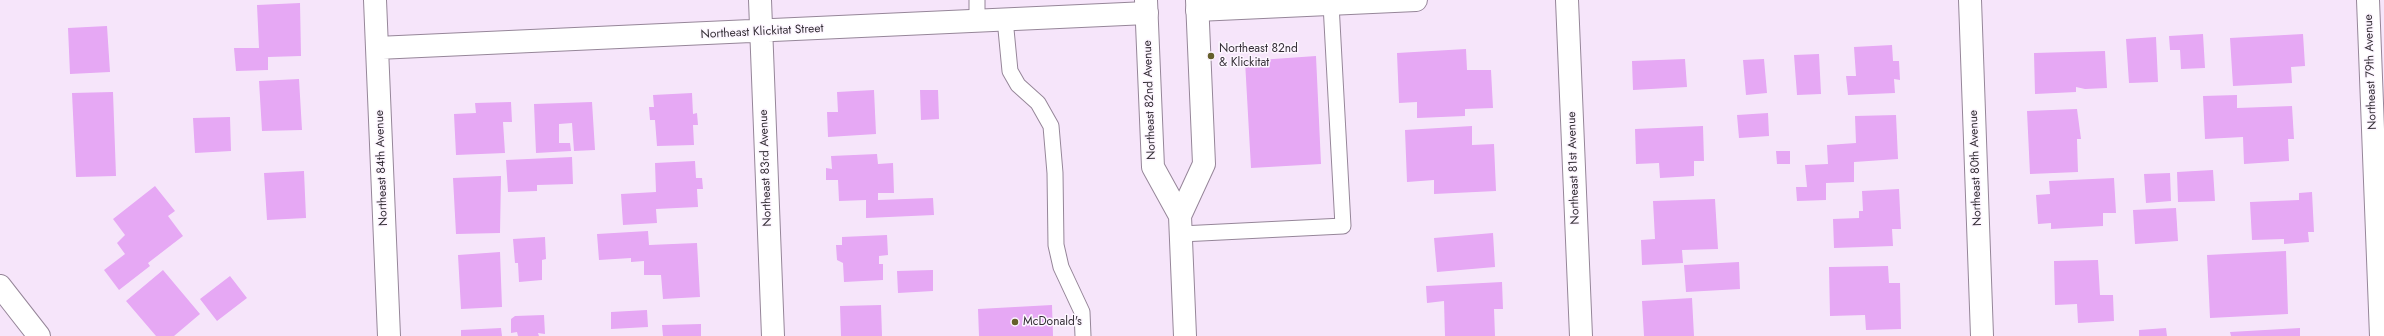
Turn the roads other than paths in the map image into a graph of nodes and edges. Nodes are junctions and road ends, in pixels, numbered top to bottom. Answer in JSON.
{"nodes":[{"id":1,"x":375,"y":0,"type":"edge"},
{"id":2,"x":760,"y":0,"type":"edge"},
{"id":3,"x":1416,"y":0,"type":"edge"},
{"id":4,"x":1567,"y":0,"type":"edge"},
{"id":5,"x":1970,"y":0,"type":"edge"},
{"id":6,"x":2368,"y":0,"type":"edge"},
{"id":7,"x":1343,"y":2,"type":"edge"},
{"id":8,"x":1197,"y":5,"type":"edge"},
{"id":9,"x":1146,"y":6,"type":"edge"},
{"id":10,"x":977,"y":10,"type":"edge"},
{"id":11,"x":1005,"y":19,"type":"junction"},
{"id":12,"x":761,"y":32,"type":"junction"},
{"id":13,"x":377,"y":48,"type":"junction"},
{"id":14,"x":1181,"y":225,"type":"junction"},
{"id":15,"x":0,"y":286,"type":"edge"},
{"id":16,"x":39,"y":336,"type":"edge"},
{"id":17,"x":389,"y":336,"type":"edge"},
{"id":18,"x":773,"y":336,"type":"edge"},
{"id":19,"x":1083,"y":336,"type":"edge"},
{"id":20,"x":1185,"y":336,"type":"edge"},
{"id":21,"x":1581,"y":336,"type":"edge"},
{"id":22,"x":1982,"y":336,"type":"edge"},
{"id":23,"x":2381,"y":336,"type":"edge"}],
"edges":[{"from":1,"to":13,"type":"street","name":"Northeast 84th Avenue"},
{"from":2,"to":12,"type":"street","name":"Northeast 83rd Avenue"},
{"from":3,"to":7,"type":"street"},
{"from":4,"to":21,"type":"street","name":"Northeast 81st Avenue"},
{"from":5,"to":22,"type":"street","name":"Northeast 80th Avenue"},
{"from":6,"to":23,"type":"street","name":"Northeast 79th Avenue"},
{"from":7,"to":8,"type":"street"},
{"from":7,"to":14,"type":"lane"},
{"from":8,"to":14,"type":"street","name":"Northeast 82nd Avenue"},
{"from":9,"to":11,"type":"street","name":"Northeast Klickitat Street"},
{"from":9,"to":14,"type":"street","name":"Northeast 82nd Avenue"},
{"from":10,"to":11,"type":"street","name":"Northeast Klickitat Street"},
{"from":10,"to":12,"type":"street","name":"Northeast Klickitat Street"},
{"from":11,"to":19,"type":"lane"},
{"from":12,"to":13,"type":"street","name":"Northeast Klickitat Street"},
{"from":12,"to":18,"type":"street","name":"Northeast 83rd Avenue"},
{"from":13,"to":17,"type":"street","name":"Northeast 84th Avenue"},
{"from":14,"to":20,"type":"street","name":"Northeast 82nd Avenue"},
{"from":15,"to":16,"type":"street"}]}
